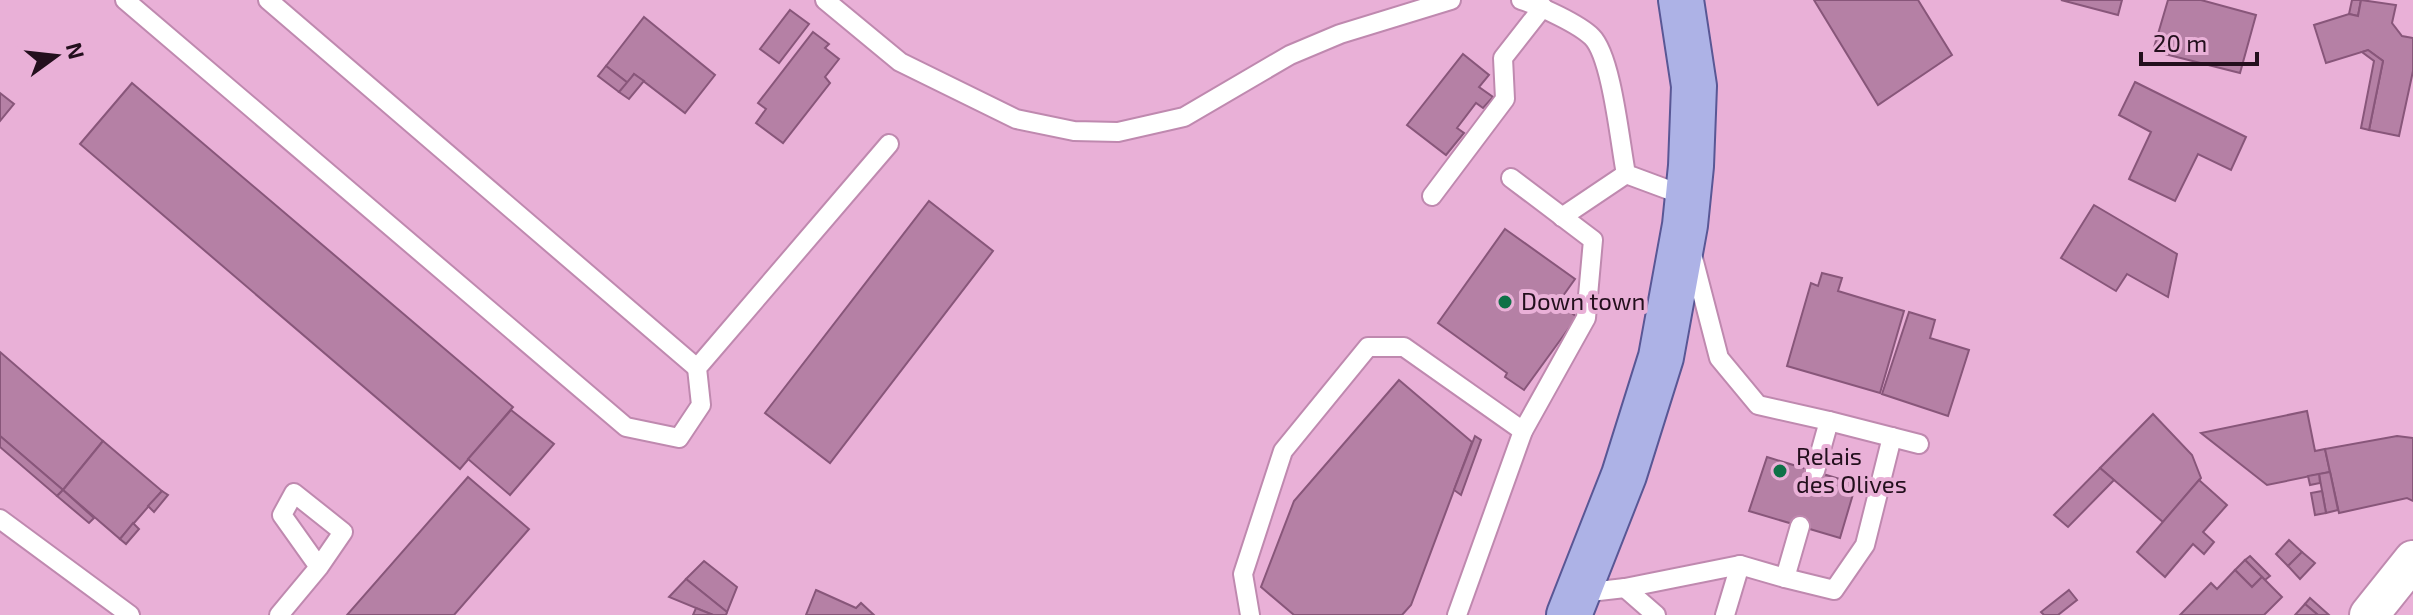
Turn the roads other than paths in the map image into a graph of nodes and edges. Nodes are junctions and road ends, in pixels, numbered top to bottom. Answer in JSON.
{"nodes":[{"id":1,"x":125,"y":0,"type":"edge"},
{"id":2,"x":268,"y":0,"type":"edge"},
{"id":3,"x":825,"y":0,"type":"edge"},
{"id":4,"x":1451,"y":0,"type":"edge"},
{"id":5,"x":1521,"y":0,"type":"edge"},
{"id":6,"x":1681,"y":0,"type":"edge"},
{"id":7,"x":1543,"y":7,"type":"junction"},
{"id":8,"x":889,"y":144,"type":"dead end"},
{"id":9,"x":1626,"y":174,"type":"junction"},
{"id":10,"x":1511,"y":178,"type":"dead end"},
{"id":11,"x":1432,"y":196,"type":"dead end"},
{"id":12,"x":1687,"y":211,"type":"junction"},
{"id":13,"x":1562,"y":217,"type":"junction"},
{"id":14,"x":697,"y":368,"type":"junction"},
{"id":15,"x":1829,"y":421,"type":"junction"},
{"id":16,"x":1523,"y":431,"type":"junction"},
{"id":17,"x":1892,"y":437,"type":"junction"},
{"id":18,"x":1919,"y":444,"type":"dead end"},
{"id":19,"x":1815,"y":471,"type":"dead end"},
{"id":20,"x":0,"y":519,"type":"edge"},
{"id":21,"x":1800,"y":526,"type":"dead end"},
{"id":22,"x":2413,"y":560,"type":"edge"},
{"id":23,"x":1740,"y":565,"type":"junction"},
{"id":24,"x":319,"y":567,"type":"dead end"},
{"id":25,"x":1785,"y":578,"type":"junction"},
{"id":26,"x":1625,"y":588,"type":"junction"},
{"id":27,"x":1574,"y":604,"type":"edge"},
{"id":28,"x":130,"y":615,"type":"edge"},
{"id":29,"x":279,"y":615,"type":"edge"},
{"id":30,"x":1250,"y":615,"type":"edge"},
{"id":31,"x":1457,"y":615,"type":"edge"},
{"id":32,"x":1656,"y":615,"type":"edge"},
{"id":33,"x":1725,"y":615,"type":"edge"},
{"id":34,"x":2369,"y":615,"type":"edge"}],
"edges":[{"from":1,"to":14,"type":"lane"},
{"from":2,"to":14,"type":"lane"},
{"from":3,"to":4,"type":"lane"},
{"from":5,"to":7,"type":"lane"},
{"from":6,"to":12,"type":"main road"},
{"from":7,"to":9,"type":"lane"},
{"from":7,"to":11,"type":"lane"},
{"from":8,"to":14,"type":"lane"},
{"from":9,"to":12,"type":"lane"},
{"from":9,"to":13,"type":"lane"},
{"from":10,"to":13,"type":"lane"},
{"from":12,"to":15,"type":"lane"},
{"from":12,"to":27,"type":"main road"},
{"from":13,"to":16,"type":"lane"},
{"from":15,"to":17,"type":"lane"},
{"from":15,"to":19,"type":"lane"},
{"from":16,"to":30,"type":"lane"},
{"from":16,"to":31,"type":"lane"},
{"from":17,"to":18,"type":"lane"},
{"from":17,"to":25,"type":"lane"},
{"from":20,"to":28,"type":"lane"},
{"from":21,"to":25,"type":"lane"},
{"from":22,"to":34,"type":"street"},
{"from":23,"to":25,"type":"lane"},
{"from":23,"to":26,"type":"lane"},
{"from":23,"to":33,"type":"lane"},
{"from":24,"to":29,"type":"lane"},
{"from":26,"to":27,"type":"lane"},
{"from":26,"to":32,"type":"lane"}]}
